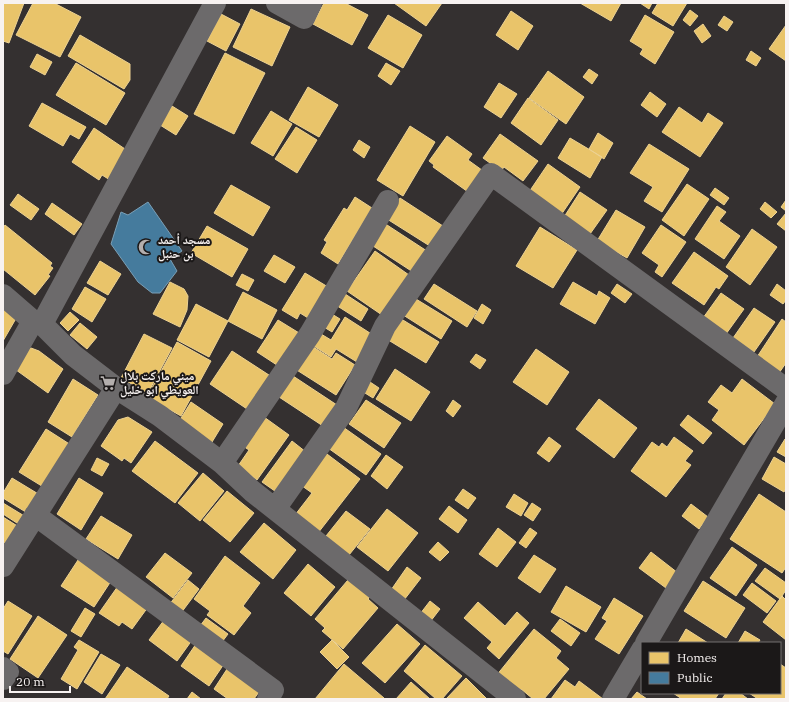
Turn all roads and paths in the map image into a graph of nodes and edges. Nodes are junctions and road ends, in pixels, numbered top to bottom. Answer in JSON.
{"nodes":[{"id":1,"x":215,"y":3,"type":"edge"},
{"id":2,"x":276,"y":3,"type":"edge"},
{"id":3,"x":311,"y":3,"type":"edge"},
{"id":4,"x":388,"y":201,"type":"dead end"},
{"id":5,"x":3,"y":295,"type":"edge"},
{"id":6,"x":38,"y":323,"type":"junction"},
{"id":7,"x":3,"y":374,"type":"edge"},
{"id":8,"x":116,"y":388,"type":"junction"},
{"id":9,"x":786,"y":389,"type":"edge"},
{"id":10,"x":786,"y":403,"type":"edge"},
{"id":11,"x":222,"y":463,"type":"junction"},
{"id":12,"x":275,"y":509,"type":"junction"},
{"id":13,"x":35,"y":515,"type":"junction"},
{"id":14,"x":3,"y":566,"type":"edge"},
{"id":15,"x":647,"y":642,"type":"edge"},
{"id":16,"x":641,"y":652,"type":"edge"},
{"id":17,"x":3,"y":668,"type":"edge"},
{"id":18,"x":3,"y":679,"type":"edge"},
{"id":19,"x":268,"y":699,"type":"edge"},
{"id":20,"x":514,"y":699,"type":"edge"},
{"id":21,"x":613,"y":699,"type":"edge"}],
"edges":[{"from":1,"to":6,"type":"street"},
{"from":2,"to":3,"type":"street"},
{"from":4,"to":11,"type":"street"},
{"from":5,"to":6,"type":"street"},
{"from":6,"to":7,"type":"street"},
{"from":6,"to":8,"type":"street"},
{"from":8,"to":11,"type":"street"},
{"from":8,"to":13,"type":"street"},
{"from":9,"to":12,"type":"street"},
{"from":10,"to":15,"type":"street"},
{"from":11,"to":12,"type":"street"},
{"from":12,"to":20,"type":"street"},
{"from":13,"to":14,"type":"street"},
{"from":13,"to":19,"type":"street"},
{"from":16,"to":21,"type":"street"},
{"from":17,"to":18,"type":"street"}]}
